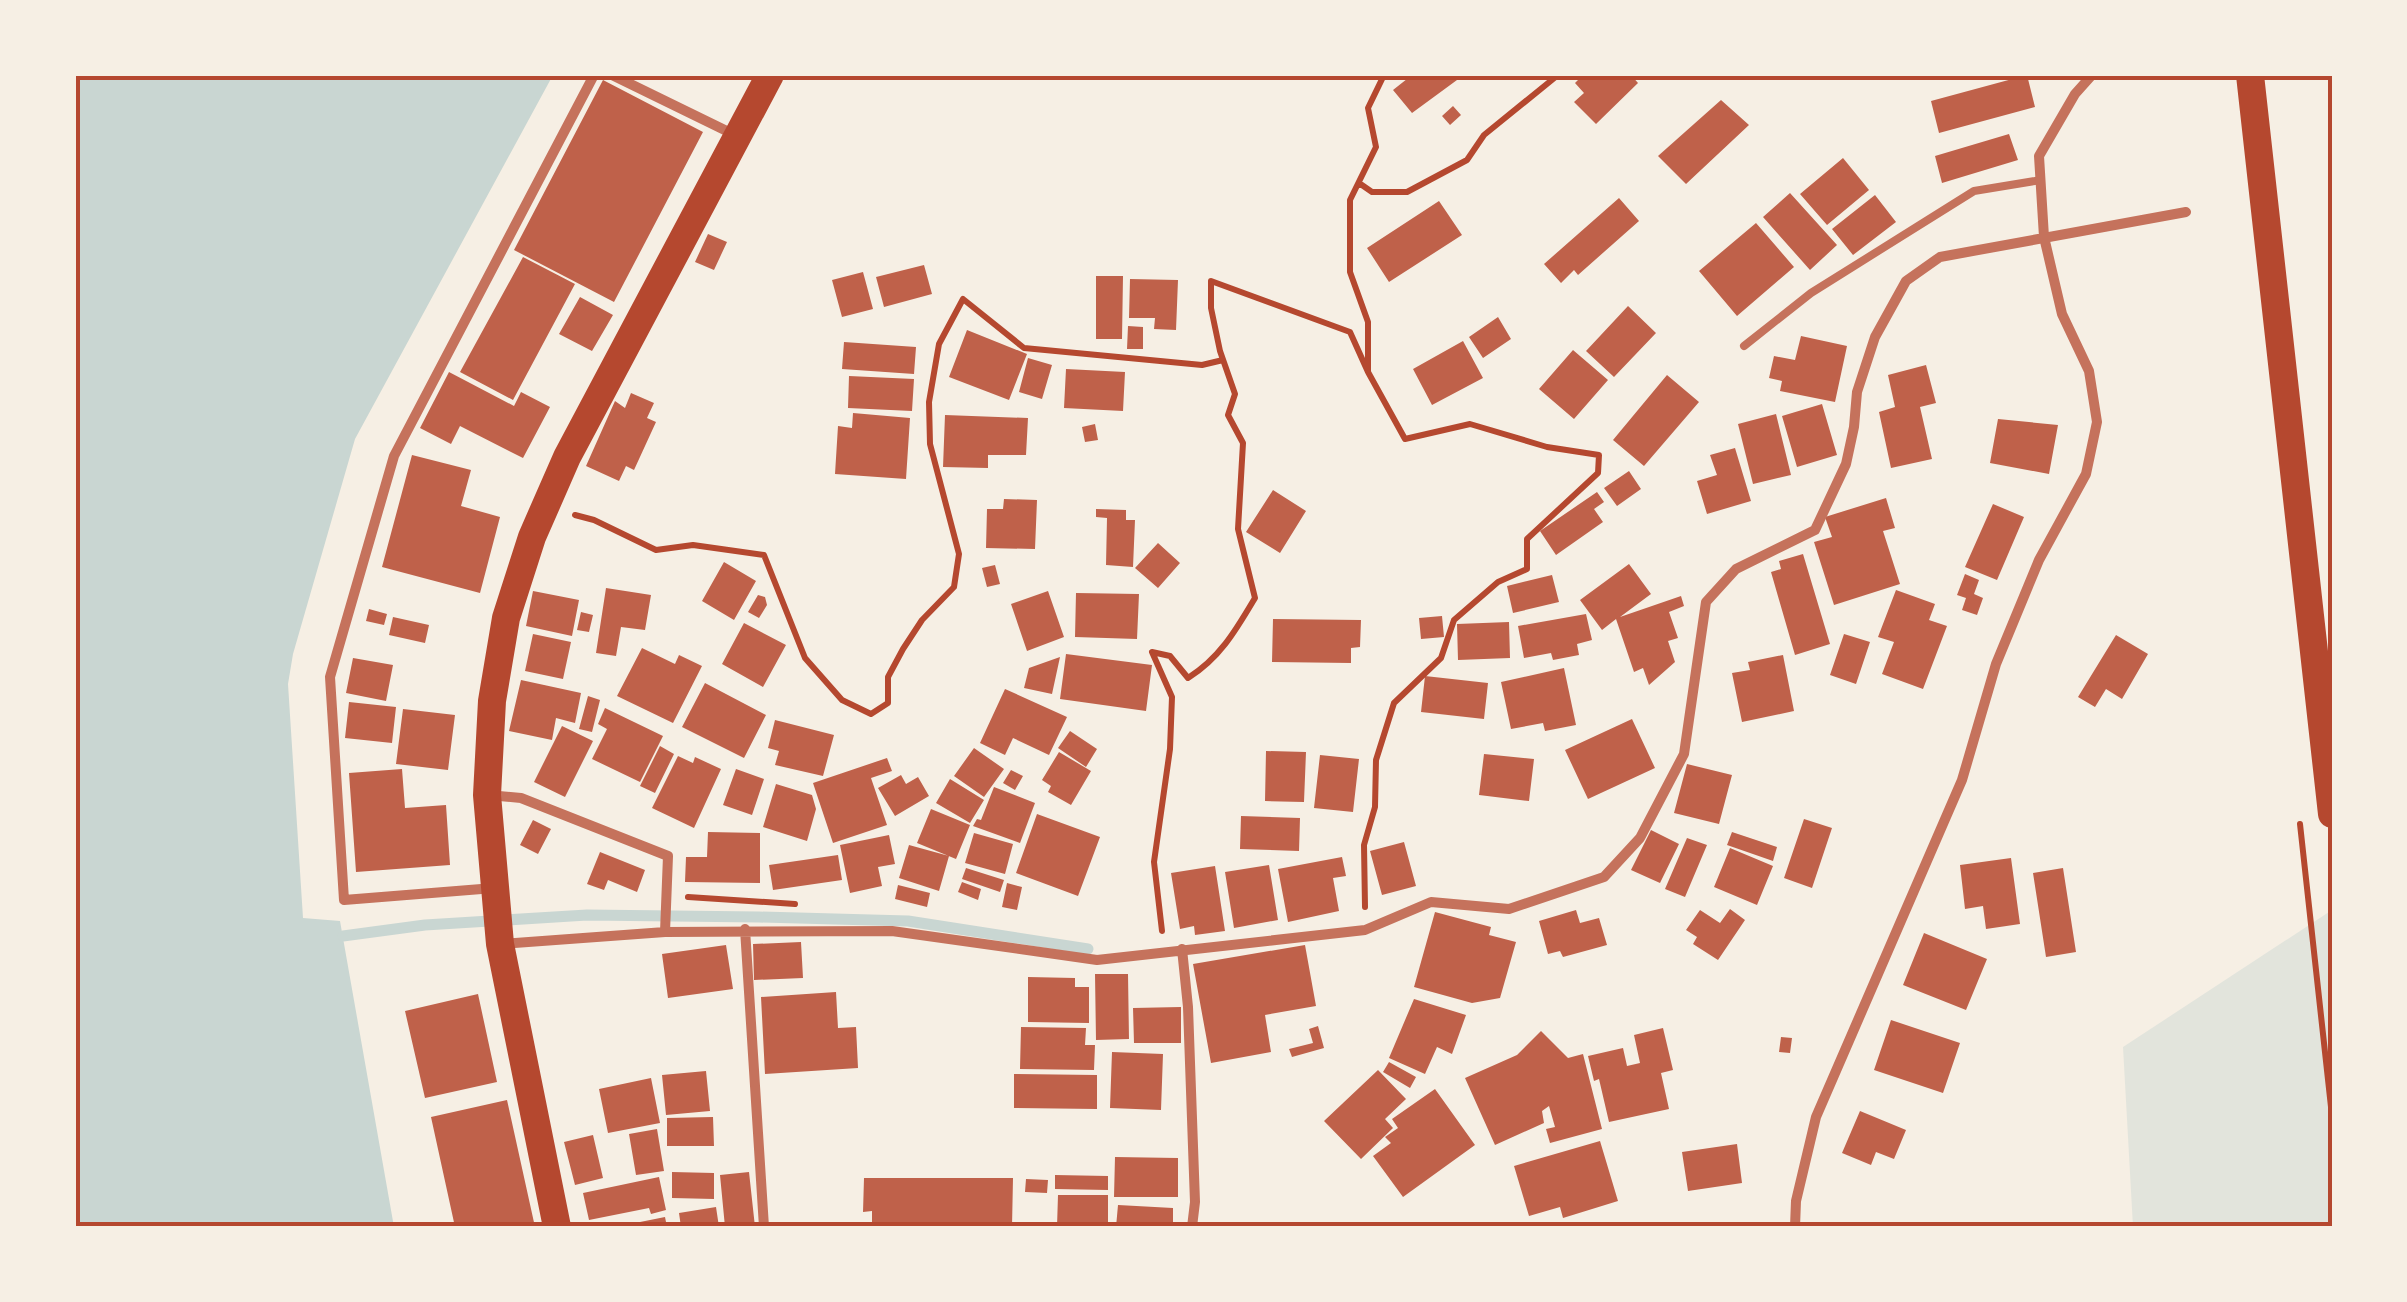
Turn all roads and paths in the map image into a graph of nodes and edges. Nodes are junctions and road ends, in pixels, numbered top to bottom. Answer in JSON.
{"nodes":[{"id":1,"x":594,"y":75,"type":"edge"},
{"id":2,"x":612,"y":75,"type":"edge"},
{"id":3,"x":770,"y":75,"type":"edge"},
{"id":4,"x":1384,"y":75,"type":"edge"},
{"id":5,"x":1558,"y":75,"type":"edge"},
{"id":6,"x":2092,"y":75,"type":"edge"},
{"id":7,"x":2250,"y":75,"type":"edge"},
{"id":8,"x":738,"y":136,"type":"junction"},
{"id":9,"x":2041,"y":180,"type":"junction"},
{"id":10,"x":1358,"y":183,"type":"junction"},
{"id":11,"x":2186,"y":212,"type":"dead end"},
{"id":12,"x":2044,"y":237,"type":"junction"},
{"id":13,"x":1744,"y":346,"type":"dead end"},
{"id":14,"x":1223,"y":360,"type":"junction"},
{"id":15,"x":1368,"y":372,"type":"junction"},
{"id":16,"x":545,"y":508,"type":"junction"},
{"id":17,"x":486,"y":796,"type":"junction"},
{"id":18,"x":2332,"y":814,"type":"edge"},
{"id":19,"x":494,"y":888,"type":"junction"},
{"id":20,"x":745,"y":930,"type":"junction"},
{"id":21,"x":1365,"y":930,"type":"junction"},
{"id":22,"x":665,"y":932,"type":"junction"},
{"id":23,"x":500,"y":944,"type":"junction"},
{"id":24,"x":1182,"y":949,"type":"junction"},
{"id":25,"x":1164,"y":952,"type":"junction"},
{"id":26,"x":556,"y":1227,"type":"edge"},
{"id":27,"x":764,"y":1227,"type":"edge"},
{"id":28,"x":1192,"y":1227,"type":"edge"},
{"id":29,"x":1795,"y":1227,"type":"edge"}],
"edges":[{"from":1,"to":19,"type":"street"},
{"from":2,"to":8,"type":"street"},
{"from":3,"to":8,"type":"highway"},
{"from":4,"to":10,"type":"path"},
{"from":5,"to":10,"type":"path"},
{"from":6,"to":9,"type":"street"},
{"from":7,"to":18,"type":"highway"},
{"from":8,"to":16,"type":"highway"},
{"from":9,"to":12,"type":"street"},
{"from":9,"to":13,"type":"lane"},
{"from":10,"to":15,"type":"path"},
{"from":11,"to":12,"type":"street"},
{"from":12,"to":21,"type":"street"},
{"from":12,"to":29,"type":"street"},
{"from":14,"to":15,"type":"path"},
{"from":14,"to":16,"type":"path"},
{"from":14,"to":25,"type":"path"},
{"from":15,"to":21,"type":"path"},
{"from":16,"to":17,"type":"highway"},
{"from":17,"to":19,"type":"highway"},
{"from":17,"to":22,"type":"street"},
{"from":19,"to":23,"type":"highway"},
{"from":20,"to":22,"type":"street"},
{"from":20,"to":25,"type":"street"},
{"from":20,"to":27,"type":"street"},
{"from":21,"to":24,"type":"street"},
{"from":22,"to":23,"type":"street"},
{"from":23,"to":26,"type":"highway"},
{"from":24,"to":25,"type":"street"},
{"from":24,"to":28,"type":"street"}]}
